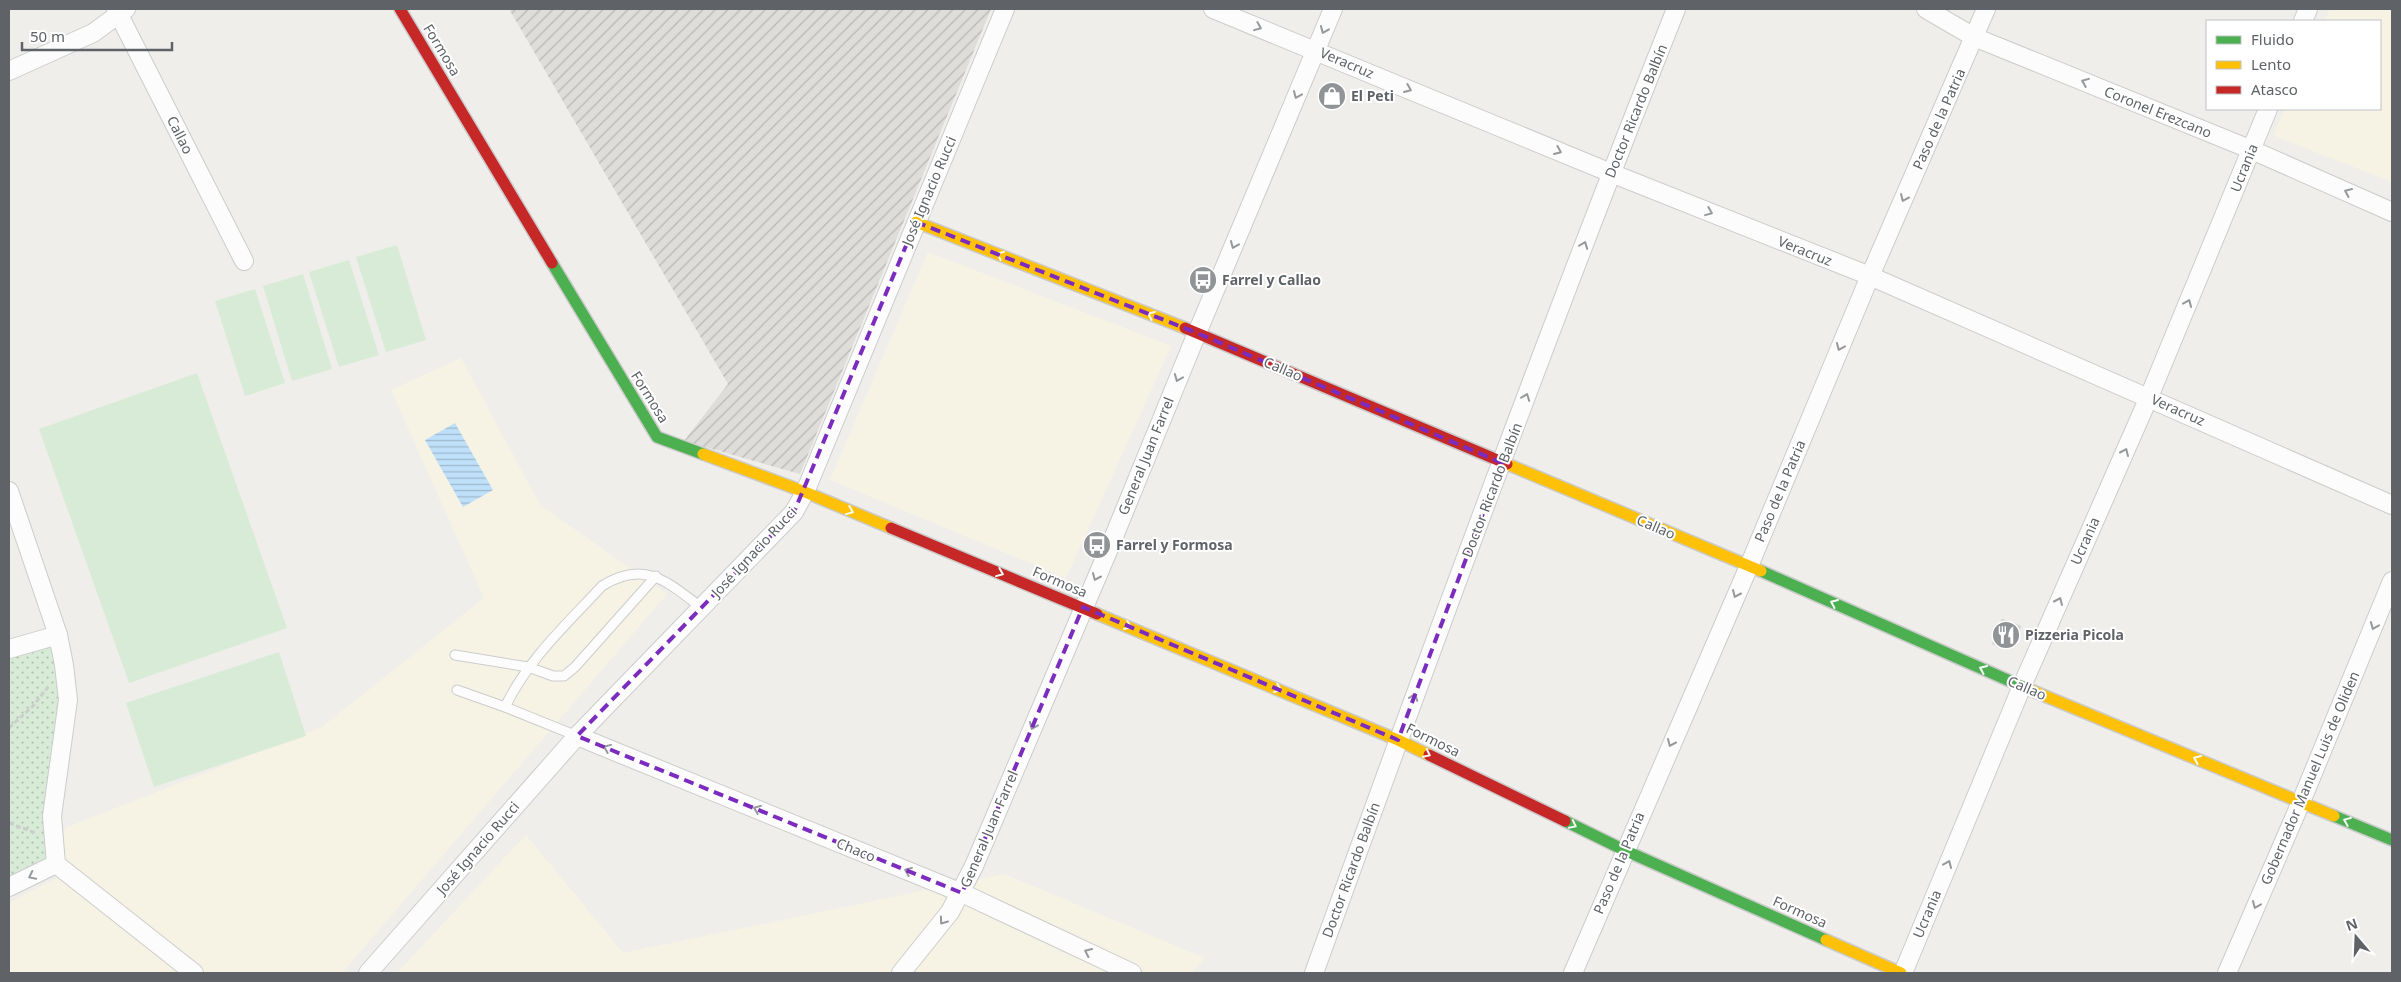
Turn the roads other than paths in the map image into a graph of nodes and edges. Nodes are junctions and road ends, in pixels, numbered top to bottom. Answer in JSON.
{"nodes":[{"id":1,"x":400,"y":9,"type":"edge"},
{"id":2,"x":1005,"y":9,"type":"edge"},
{"id":3,"x":1213,"y":9,"type":"edge"},
{"id":4,"x":1333,"y":9,"type":"edge"},
{"id":5,"x":1676,"y":9,"type":"edge"},
{"id":6,"x":1926,"y":9,"type":"edge"},
{"id":7,"x":1986,"y":9,"type":"edge"},
{"id":8,"x":121,"y":11,"type":"edge"},
{"id":9,"x":1974,"y":37,"type":"junction"},
{"id":10,"x":1316,"y":50,"type":"junction"},
{"id":11,"x":9,"y":71,"type":"edge"},
{"id":12,"x":2268,"y":110,"type":"edge"},
{"id":13,"x":2252,"y":150,"type":"junction"},
{"id":14,"x":1611,"y":173,"type":"junction"},
{"id":15,"x":2392,"y":212,"type":"edge"},
{"id":16,"x":916,"y":222,"type":"junction"},
{"id":17,"x":244,"y":261,"type":"dead end"},
{"id":18,"x":1870,"y":276,"type":"junction"},
{"id":19,"x":1196,"y":333,"type":"junction"},
{"id":20,"x":2149,"y":397,"type":"junction"},
{"id":21,"x":1502,"y":463,"type":"junction"},
{"id":22,"x":9,"y":490,"type":"edge"},
{"id":23,"x":805,"y":492,"type":"junction"},
{"id":24,"x":2392,"y":505,"type":"edge"},
{"id":25,"x":1749,"y":566,"type":"junction"},
{"id":26,"x":656,"y":576,"type":"junction"},
{"id":27,"x":2392,"y":581,"type":"edge"},
{"id":28,"x":1083,"y":607,"type":"junction"},
{"id":29,"x":702,"y":608,"type":"junction"},
{"id":30,"x":58,"y":635,"type":"junction"},
{"id":31,"x":9,"y":649,"type":"edge"},
{"id":32,"x":455,"y":655,"type":"dead end"},
{"id":33,"x":528,"y":667,"type":"junction"},
{"id":34,"x":2022,"y":686,"type":"junction"},
{"id":35,"x":457,"y":690,"type":"dead end"},
{"id":36,"x":505,"y":706,"type":"junction"},
{"id":37,"x":577,"y":736,"type":"junction"},
{"id":38,"x":1398,"y":740,"type":"junction"},
{"id":39,"x":2301,"y":802,"type":"junction"},
{"id":40,"x":2392,"y":840,"type":"edge"},
{"id":41,"x":1624,"y":850,"type":"junction"},
{"id":42,"x":56,"y":864,"type":"junction"},
{"id":43,"x":9,"y":887,"type":"edge"},
{"id":44,"x":962,"y":893,"type":"junction"},
{"id":45,"x":194,"y":973,"type":"edge"},
{"id":46,"x":368,"y":973,"type":"edge"},
{"id":47,"x":901,"y":973,"type":"edge"},
{"id":48,"x":1132,"y":973,"type":"edge"},
{"id":49,"x":1314,"y":973,"type":"edge"},
{"id":50,"x":1573,"y":973,"type":"edge"},
{"id":51,"x":1902,"y":973,"type":"edge"},
{"id":52,"x":2227,"y":973,"type":"edge"}],
"edges":[{"from":1,"to":23,"type":"street","name":"Formosa"},
{"from":2,"to":16,"type":"street","name":"José Ignacio Rucci"},
{"from":3,"to":10,"type":"street","name":"Veracruz","one_way":true},
{"from":4,"to":10,"type":"street","name":"General Juan Farrel","one_way":true},
{"from":5,"to":14,"type":"street","name":"Doctor Ricardo Balbín"},
{"from":6,"to":9,"type":"street","name":"Coronel Erezcano"},
{"from":7,"to":9,"type":"street","name":"Paso de la Patria"},
{"from":8,"to":11,"type":"street"},
{"from":8,"to":17,"type":"street","name":"Callao"},
{"from":13,"to":9,"type":"street","name":"Coronel Erezcano","one_way":true},
{"from":9,"to":18,"type":"street","name":"Paso de la Patria","one_way":true},
{"from":10,"to":14,"type":"street","name":"Veracruz","one_way":true},
{"from":10,"to":19,"type":"street","name":"General Juan Farrel","one_way":true},
{"from":12,"to":13,"type":"street","name":"Ucrania"},
{"from":15,"to":13,"type":"street","name":"Coronel Erezcano","one_way":true},
{"from":20,"to":13,"type":"street","name":"Ucrania","one_way":true},
{"from":14,"to":18,"type":"street","name":"Veracruz","one_way":true},
{"from":21,"to":14,"type":"street","name":"Doctor Ricardo Balbín","one_way":true},
{"from":19,"to":16,"type":"street","name":"Callao","one_way":true},
{"from":16,"to":23,"type":"street","name":"José Ignacio Rucci"},
{"from":18,"to":20,"type":"street","name":"Veracruz"},
{"from":18,"to":25,"type":"street","name":"Paso de la Patria","one_way":true},
{"from":19,"to":21,"type":"street","name":"Callao"},
{"from":19,"to":28,"type":"street","name":"General Juan Farrel","one_way":true},
{"from":20,"to":24,"type":"street","name":"Veracruz"},
{"from":34,"to":20,"type":"street","name":"Ucrania","one_way":true},
{"from":21,"to":25,"type":"street","name":"Callao"},
{"from":38,"to":21,"type":"street","name":"Doctor Ricardo Balbín","one_way":true},
{"from":22,"to":30,"type":"street"},
{"from":23,"to":28,"type":"street","name":"Formosa","one_way":true},
{"from":23,"to":29,"type":"street","name":"José Ignacio Rucci"},
{"from":34,"to":25,"type":"street","name":"Callao","one_way":true},
{"from":25,"to":41,"type":"street","name":"Paso de la Patria","one_way":true},
{"from":26,"to":29,"type":"lane"},
{"from":26,"to":33,"type":"lane"},
{"from":26,"to":33,"type":"lane"},
{"from":27,"to":39,"type":"street","name":"Gobernador Manuel Luis de Oliden","one_way":true},
{"from":28,"to":38,"type":"street","name":"Formosa","one_way":true},
{"from":28,"to":44,"type":"street","name":"General Juan Farrel","one_way":true},
{"from":29,"to":37,"type":"street","name":"José Ignacio Rucci"},
{"from":30,"to":31,"type":"street"},
{"from":30,"to":42,"type":"street"},
{"from":32,"to":33,"type":"lane"},
{"from":33,"to":36,"type":"lane"},
{"from":39,"to":34,"type":"street","name":"Callao","one_way":true},
{"from":51,"to":34,"type":"street","name":"Ucrania","one_way":true},
{"from":35,"to":36,"type":"lane"},
{"from":36,"to":37,"type":"lane"},
{"from":44,"to":37,"type":"street","name":"Chaco","one_way":true},
{"from":37,"to":46,"type":"street","name":"José Ignacio Rucci"},
{"from":38,"to":41,"type":"street","name":"Formosa","one_way":true},
{"from":38,"to":49,"type":"street","name":"Doctor Ricardo Balbín"},
{"from":40,"to":39,"type":"street","name":"Callao","one_way":true},
{"from":39,"to":52,"type":"street","name":"Gobernador Manuel Luis de Oliden","one_way":true},
{"from":41,"to":50,"type":"street","name":"Paso de la Patria"},
{"from":41,"to":51,"type":"street","name":"Formosa"},
{"from":42,"to":43,"type":"street","one_way":true},
{"from":42,"to":45,"type":"street"},
{"from":44,"to":47,"type":"street","name":"General Juan Farrel","one_way":true},
{"from":48,"to":44,"type":"street","name":"Chaco","one_way":true}]}
